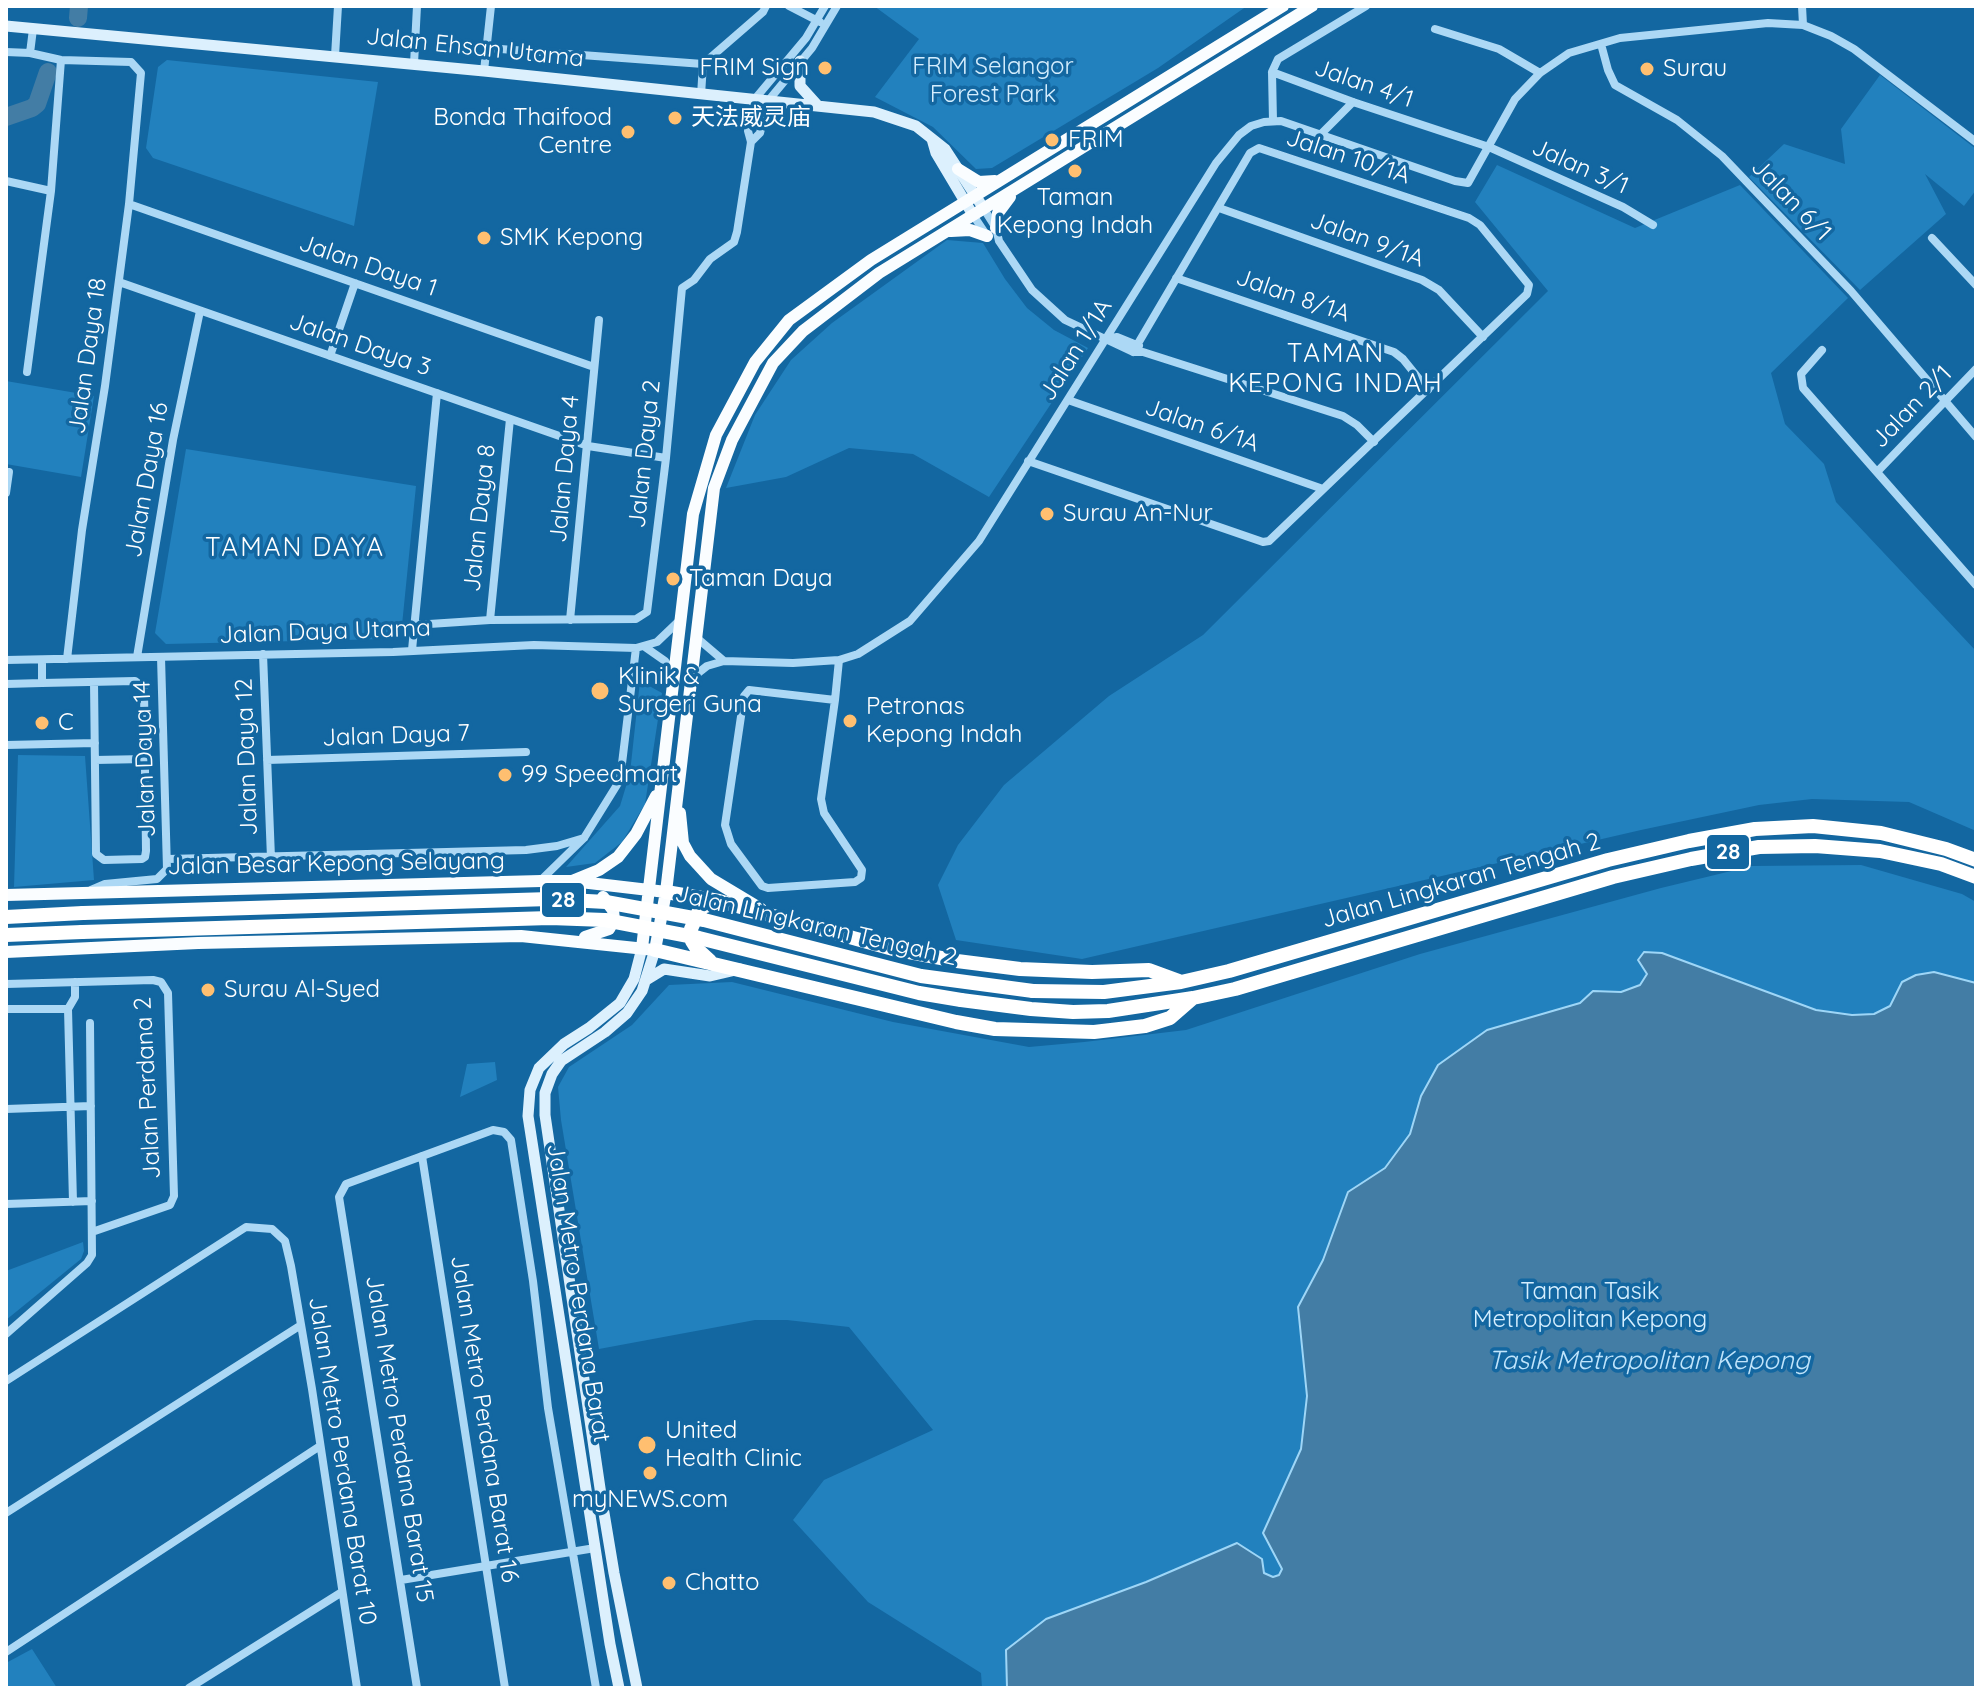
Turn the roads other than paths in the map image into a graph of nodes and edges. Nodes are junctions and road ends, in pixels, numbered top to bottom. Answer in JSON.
{"nodes":[{"id":1,"x":338,"y":6,"type":"edge"},
{"id":2,"x":417,"y":6,"type":"edge"},
{"id":3,"x":491,"y":6,"type":"edge"},
{"id":4,"x":766,"y":6,"type":"edge"},
{"id":5,"x":789,"y":6,"type":"edge"},
{"id":6,"x":825,"y":6,"type":"edge"},
{"id":7,"x":837,"y":6,"type":"edge"},
{"id":8,"x":1283,"y":6,"type":"edge"},
{"id":9,"x":1312,"y":6,"type":"edge"},
{"id":10,"x":1366,"y":6,"type":"edge"},
{"id":11,"x":1802,"y":6,"type":"edge"},
{"id":12,"x":817,"y":20,"type":"junction"},
{"id":13,"x":826,"y":25,"type":"junction"},
{"id":14,"x":1803,"y":25,"type":"junction"},
{"id":15,"x":6,"y":26,"type":"edge"},
{"id":16,"x":33,"y":29,"type":"junction"},
{"id":17,"x":1435,"y":29,"type":"dead end"},
{"id":18,"x":1601,"y":44,"type":"junction"},
{"id":19,"x":487,"y":48,"type":"junction"},
{"id":20,"x":6,"y":52,"type":"edge"},
{"id":21,"x":30,"y":53,"type":"junction"},
{"id":22,"x":335,"y":56,"type":"junction"},
{"id":23,"x":61,"y":60,"type":"junction"},
{"id":24,"x":800,"y":61,"type":"junction"},
{"id":25,"x":414,"y":64,"type":"junction"},
{"id":26,"x":703,"y":64,"type":"junction"},
{"id":27,"x":484,"y":71,"type":"junction"},
{"id":28,"x":1272,"y":72,"type":"junction"},
{"id":29,"x":1540,"y":73,"type":"junction"},
{"id":30,"x":701,"y":95,"type":"junction"},
{"id":31,"x":754,"y":100,"type":"junction"},
{"id":32,"x":768,"y":101,"type":"junction"},
{"id":33,"x":1353,"y":102,"type":"junction"},
{"id":34,"x":818,"y":106,"type":"junction"},
{"id":35,"x":1273,"y":121,"type":"junction"},
{"id":36,"x":1321,"y":134,"type":"junction"},
{"id":37,"x":932,"y":139,"type":"junction"},
{"id":38,"x":751,"y":142,"type":"junction"},
{"id":39,"x":1976,"y":142,"type":"edge"},
{"id":40,"x":1489,"y":147,"type":"junction"},
{"id":41,"x":958,"y":169,"type":"junction"},
{"id":42,"x":1001,"y":180,"type":"junction"},
{"id":43,"x":6,"y":181,"type":"edge"},
{"id":44,"x":1020,"y":186,"type":"junction"},
{"id":45,"x":51,"y":191,"type":"junction"},
{"id":46,"x":970,"y":199,"type":"junction"},
{"id":47,"x":129,"y":204,"type":"junction"},
{"id":48,"x":1219,"y":208,"type":"junction"},
{"id":49,"x":978,"y":212,"type":"junction"},
{"id":50,"x":1653,"y":225,"type":"dead end"},
{"id":51,"x":945,"y":233,"type":"junction"},
{"id":52,"x":994,"y":235,"type":"junction"},
{"id":53,"x":1932,"y":238,"type":"dead end"},
{"id":54,"x":1176,"y":278,"type":"junction"},
{"id":55,"x":119,"y":282,"type":"junction"},
{"id":56,"x":355,"y":283,"type":"junction"},
{"id":57,"x":1976,"y":285,"type":"edge"},
{"id":58,"x":200,"y":311,"type":"junction"},
{"id":59,"x":599,"y":320,"type":"dead end"},
{"id":60,"x":1483,"y":337,"type":"junction"},
{"id":61,"x":1107,"y":340,"type":"junction"},
{"id":62,"x":1138,"y":350,"type":"junction"},
{"id":63,"x":1822,"y":350,"type":"dead end"},
{"id":64,"x":330,"y":356,"type":"junction"},
{"id":65,"x":594,"y":367,"type":"junction"},
{"id":66,"x":1976,"y":369,"type":"edge"},
{"id":67,"x":27,"y":372,"type":"dead end"},
{"id":68,"x":1428,"y":390,"type":"junction"},
{"id":69,"x":437,"y":393,"type":"junction"},
{"id":70,"x":1068,"y":400,"type":"junction"},
{"id":71,"x":1945,"y":401,"type":"junction"},
{"id":72,"x":510,"y":419,"type":"junction"},
{"id":73,"x":1976,"y":437,"type":"edge"},
{"id":74,"x":1374,"y":442,"type":"junction"},
{"id":75,"x":588,"y":446,"type":"junction"},
{"id":76,"x":666,"y":458,"type":"junction"},
{"id":77,"x":1028,"y":461,"type":"junction"},
{"id":78,"x":9,"y":472,"type":"dead end"},
{"id":79,"x":1877,"y":472,"type":"junction"},
{"id":80,"x":1323,"y":489,"type":"junction"},
{"id":81,"x":6,"y":493,"type":"edge"},
{"id":82,"x":1976,"y":585,"type":"edge"},
{"id":83,"x":681,"y":619,"type":"junction"},
{"id":84,"x":490,"y":620,"type":"junction"},
{"id":85,"x":570,"y":620,"type":"junction"},
{"id":86,"x":414,"y":625,"type":"junction"},
{"id":87,"x":696,"y":637,"type":"junction"},
{"id":88,"x":641,"y":647,"type":"junction"},
{"id":89,"x":412,"y":650,"type":"junction"},
{"id":90,"x":263,"y":654,"type":"junction"},
{"id":91,"x":137,"y":657,"type":"junction"},
{"id":92,"x":161,"y":657,"type":"junction"},
{"id":93,"x":67,"y":659,"type":"junction"},
{"id":94,"x":6,"y":660,"type":"edge"},
{"id":95,"x":42,"y":660,"type":"junction"},
{"id":96,"x":839,"y":660,"type":"junction"},
{"id":97,"x":724,"y":661,"type":"junction"},
{"id":98,"x":675,"y":676,"type":"junction"},
{"id":99,"x":692,"y":678,"type":"junction"},
{"id":100,"x":94,"y":682,"type":"junction"},
{"id":101,"x":42,"y":683,"type":"junction"},
{"id":102,"x":6,"y":684,"type":"edge"},
{"id":103,"x":835,"y":700,"type":"junction"},
{"id":104,"x":95,"y":743,"type":"junction"},
{"id":105,"x":6,"y":745,"type":"edge"},
{"id":106,"x":526,"y":752,"type":"dead end"},
{"id":107,"x":145,"y":759,"type":"junction"},
{"id":108,"x":95,"y":760,"type":"junction"},
{"id":109,"x":267,"y":760,"type":"junction"},
{"id":110,"x":660,"y":790,"type":"junction"},
{"id":111,"x":677,"y":790,"type":"junction"},
{"id":112,"x":584,"y":838,"type":"junction"},
{"id":113,"x":271,"y":858,"type":"junction"},
{"id":114,"x":168,"y":859,"type":"junction"},
{"id":115,"x":1976,"y":860,"type":"edge"},
{"id":116,"x":1976,"y":877,"type":"edge"},
{"id":117,"x":541,"y":881,"type":"junction"},
{"id":118,"x":578,"y":882,"type":"junction"},
{"id":119,"x":648,"y":890,"type":"junction"},
{"id":120,"x":87,"y":892,"type":"junction"},
{"id":121,"x":666,"y":892,"type":"junction"},
{"id":122,"x":6,"y":895,"type":"edge"},
{"id":123,"x":719,"y":901,"type":"junction"},
{"id":124,"x":6,"y":917,"type":"edge"},
{"id":125,"x":782,"y":920,"type":"junction"},
{"id":126,"x":6,"y":935,"type":"edge"},
{"id":127,"x":569,"y":939,"type":"junction"},
{"id":128,"x":649,"y":949,"type":"junction"},
{"id":129,"x":6,"y":952,"type":"edge"},
{"id":130,"x":714,"y":963,"type":"junction"},
{"id":131,"x":740,"y":969,"type":"junction"},
{"id":132,"x":646,"y":981,"type":"junction"},
{"id":133,"x":75,"y":982,"type":"junction"},
{"id":134,"x":1181,"y":982,"type":"junction"},
{"id":135,"x":6,"y":984,"type":"edge"},
{"id":136,"x":1193,"y":998,"type":"junction"},
{"id":137,"x":6,"y":1009,"type":"edge"},
{"id":138,"x":68,"y":1009,"type":"junction"},
{"id":139,"x":90,"y":1023,"type":"dead end"},
{"id":140,"x":530,"y":1090,"type":"junction"},
{"id":141,"x":545,"y":1093,"type":"junction"},
{"id":142,"x":91,"y":1106,"type":"junction"},
{"id":143,"x":70,"y":1107,"type":"junction"},
{"id":144,"x":6,"y":1109,"type":"edge"},
{"id":145,"x":422,"y":1156,"type":"junction"},
{"id":146,"x":92,"y":1201,"type":"junction"},
{"id":147,"x":73,"y":1202,"type":"junction"},
{"id":148,"x":6,"y":1204,"type":"edge"},
{"id":149,"x":92,"y":1232,"type":"junction"},
{"id":150,"x":301,"y":1325,"type":"junction"},
{"id":151,"x":6,"y":1334,"type":"edge"},
{"id":152,"x":6,"y":1381,"type":"edge"},
{"id":153,"x":320,"y":1446,"type":"junction"},
{"id":154,"x":6,"y":1513,"type":"edge"},
{"id":155,"x":595,"y":1548,"type":"junction"},
{"id":156,"x":572,"y":1551,"type":"junction"},
{"id":157,"x":486,"y":1565,"type":"junction"},
{"id":158,"x":401,"y":1580,"type":"junction"},
{"id":159,"x":342,"y":1592,"type":"junction"},
{"id":160,"x":6,"y":1652,"type":"edge"},
{"id":161,"x":189,"y":1688,"type":"edge"},
{"id":162,"x":357,"y":1688,"type":"edge"},
{"id":163,"x":417,"y":1688,"type":"edge"},
{"id":164,"x":505,"y":1688,"type":"edge"},
{"id":165,"x":596,"y":1688,"type":"edge"},
{"id":166,"x":619,"y":1688,"type":"edge"},
{"id":167,"x":637,"y":1688,"type":"edge"}],
"edges":[{"from":1,"to":22,"type":"street"},
{"from":2,"to":25,"type":"street"},
{"from":3,"to":19,"type":"street"},
{"from":4,"to":26,"type":"street"},
{"from":5,"to":12,"type":"street"},
{"from":6,"to":12,"type":"street"},
{"from":7,"to":13,"type":"street"},
{"from":8,"to":42,"type":"main road"},
{"from":9,"to":44,"type":"main road"},
{"from":10,"to":28,"type":"street"},
{"from":11,"to":14,"type":"street"},
{"from":12,"to":13,"type":"street"},
{"from":12,"to":31,"type":"street"},
{"from":13,"to":24,"type":"street"},
{"from":14,"to":18,"type":"street"},
{"from":14,"to":39,"type":"street"},
{"from":15,"to":16,"type":"street","name":"Jalan Ehsan Utama"},
{"from":16,"to":21,"type":"street"},
{"from":16,"to":22,"type":"street","name":"Jalan Ehsan Utama"},
{"from":17,"to":29,"type":"street"},
{"from":18,"to":29,"type":"street"},
{"from":18,"to":71,"type":"street","name":"Jalan 6/1"},
{"from":19,"to":26,"type":"street"},
{"from":19,"to":27,"type":"street"},
{"from":20,"to":21,"type":"street"},
{"from":21,"to":23,"type":"street"},
{"from":22,"to":25,"type":"street","name":"Jalan Ehsan Utama"},
{"from":23,"to":45,"type":"street"},
{"from":23,"to":47,"type":"street","name":"Jalan Daya 18"},
{"from":24,"to":32,"type":"street"},
{"from":24,"to":34,"type":"street"},
{"from":25,"to":27,"type":"street","name":"Jalan Ehsan Utama"},
{"from":26,"to":30,"type":"street"},
{"from":27,"to":30,"type":"street","name":"Jalan Ehsan Utama"},
{"from":28,"to":33,"type":"street","name":"Jalan 4/1"},
{"from":28,"to":35,"type":"street"},
{"from":29,"to":40,"type":"street"},
{"from":30,"to":31,"type":"street","name":"Jalan Ehsan Utama"},
{"from":31,"to":32,"type":"street","name":"Jalan Ehsan Utama"},
{"from":31,"to":38,"type":"street"},
{"from":32,"to":34,"type":"street","name":"Jalan Ehsan Utama"},
{"from":32,"to":38,"type":"street"},
{"from":33,"to":36,"type":"street"},
{"from":33,"to":40,"type":"street","name":"Jalan 4/1"},
{"from":34,"to":37,"type":"street","name":"Jalan Ehsan Utama"},
{"from":35,"to":36,"type":"street"},
{"from":35,"to":61,"type":"street","name":"Jalan 1/1A"},
{"from":36,"to":40,"type":"street"},
{"from":37,"to":41,"type":"street","name":"Jalan Ehsan Utama"},
{"from":37,"to":46,"type":"street","name":"Jalan Ehsan Utama"},
{"from":38,"to":76,"type":"street","name":"Jalan Daya 2"},
{"from":40,"to":50,"type":"street","name":"Jalan 3/1"},
{"from":41,"to":42,"type":"main road"},
{"from":41,"to":46,"type":"street","name":"Jalan Ehsan Utama"},
{"from":42,"to":46,"type":"main road"},
{"from":43,"to":45,"type":"street"},
{"from":44,"to":49,"type":"main road"},
{"from":44,"to":52,"type":"main road"},
{"from":45,"to":67,"type":"street"},
{"from":46,"to":49,"type":"street","name":"Jalan Ehsan Utama"},
{"from":46,"to":83,"type":"main road"},
{"from":47,"to":55,"type":"street","name":"Jalan Daya 18"},
{"from":47,"to":56,"type":"street","name":"Jalan Daya 1"},
{"from":48,"to":54,"type":"street","name":"Jalan 10/1A"},
{"from":48,"to":60,"type":"street","name":"Jalan 9/1A"},
{"from":48,"to":60,"type":"street","name":"Jalan 10/1A"},
{"from":49,"to":51,"type":"main road"},
{"from":49,"to":52,"type":"street"},
{"from":51,"to":52,"type":"main road"},
{"from":51,"to":87,"type":"main road"},
{"from":52,"to":61,"type":"street"},
{"from":53,"to":57,"type":"street"},
{"from":54,"to":62,"type":"street","name":"Jalan 10/1A"},
{"from":54,"to":68,"type":"street","name":"Jalan 8/1A"},
{"from":55,"to":58,"type":"street","name":"Jalan Daya 3"},
{"from":55,"to":93,"type":"street","name":"Jalan Daya 18"},
{"from":56,"to":64,"type":"street"},
{"from":56,"to":65,"type":"street","name":"Jalan Daya 1"},
{"from":58,"to":64,"type":"street","name":"Jalan Daya 3"},
{"from":58,"to":91,"type":"street","name":"Jalan Daya 16"},
{"from":59,"to":65,"type":"street","name":"Jalan Daya 4"},
{"from":60,"to":68,"type":"street"},
{"from":61,"to":62,"type":"street"},
{"from":61,"to":70,"type":"street","name":"Jalan 1/1A"},
{"from":62,"to":74,"type":"street"},
{"from":63,"to":79,"type":"street"},
{"from":64,"to":69,"type":"street","name":"Jalan Daya 3"},
{"from":65,"to":75,"type":"street","name":"Jalan Daya 4"},
{"from":66,"to":71,"type":"street","name":"Jalan 2/1"},
{"from":68,"to":74,"type":"street"},
{"from":69,"to":72,"type":"street","name":"Jalan Daya 3"},
{"from":69,"to":86,"type":"street"},
{"from":70,"to":77,"type":"street","name":"Jalan 1/1A"},
{"from":70,"to":80,"type":"street","name":"Jalan 6/1A"},
{"from":71,"to":73,"type":"street","name":"Jalan 6/1"},
{"from":71,"to":79,"type":"street","name":"Jalan 2/1"},
{"from":72,"to":75,"type":"street","name":"Jalan Daya 3"},
{"from":72,"to":84,"type":"street","name":"Jalan Daya 8"},
{"from":74,"to":80,"type":"street"},
{"from":75,"to":76,"type":"street","name":"Jalan Daya 3"},
{"from":75,"to":85,"type":"street","name":"Jalan Daya 4"},
{"from":76,"to":85,"type":"street","name":"Jalan Daya 2"},
{"from":77,"to":80,"type":"street"},
{"from":77,"to":96,"type":"street","name":"Jalan 1/1A"},
{"from":78,"to":81,"type":"street"},
{"from":79,"to":82,"type":"street"},
{"from":83,"to":88,"type":"street"},
{"from":83,"to":98,"type":"main road"},
{"from":84,"to":85,"type":"street"},
{"from":84,"to":86,"type":"street"},
{"from":86,"to":89,"type":"street"},
{"from":87,"to":97,"type":"street"},
{"from":87,"to":99,"type":"main road"},
{"from":88,"to":89,"type":"street","name":"Jalan Daya Utama"},
{"from":88,"to":98,"type":"street"},
{"from":88,"to":112,"type":"street"},
{"from":89,"to":90,"type":"street","name":"Jalan Daya Utama"},
{"from":90,"to":92,"type":"street","name":"Jalan Daya Utama"},
{"from":90,"to":109,"type":"street","name":"Jalan Daya 12"},
{"from":91,"to":92,"type":"street","name":"Jalan Daya Utama"},
{"from":91,"to":93,"type":"street","name":"Jalan Daya Utama"},
{"from":92,"to":114,"type":"street","name":"Jalan Daya 14"},
{"from":93,"to":95,"type":"street","name":"Jalan Daya Utama"},
{"from":94,"to":95,"type":"street","name":"Jalan Daya Utama"},
{"from":95,"to":101,"type":"street"},
{"from":96,"to":97,"type":"street","name":"Jalan 1/1A"},
{"from":96,"to":103,"type":"street"},
{"from":97,"to":99,"type":"street","name":"Jalan 1/1A"},
{"from":98,"to":110,"type":"main road"},
{"from":99,"to":111,"type":"main road"},
{"from":100,"to":101,"type":"street"},
{"from":100,"to":104,"type":"street"},
{"from":100,"to":107,"type":"street"},
{"from":101,"to":102,"type":"street"},
{"from":103,"to":103,"type":"street"},
{"from":104,"to":105,"type":"street"},
{"from":104,"to":108,"type":"street"},
{"from":106,"to":109,"type":"street","name":"Jalan Daya 7"},
{"from":107,"to":108,"type":"street"},
{"from":107,"to":108,"type":"street"},
{"from":109,"to":113,"type":"street","name":"Jalan Daya 12"},
{"from":110,"to":118,"type":"main road"},
{"from":110,"to":119,"type":"main road"},
{"from":111,"to":121,"type":"main road"},
{"from":111,"to":125,"type":"main road"},
{"from":112,"to":113,"type":"street"},
{"from":112,"to":117,"type":"street"},
{"from":113,"to":114,"type":"street"},
{"from":114,"to":120,"type":"street","name":"Jalan Daya 14"},
{"from":115,"to":134,"type":"highway","name":"Jalan Lingkaran Tengah 2","number":"28"},
{"from":116,"to":136,"type":"highway","name":"Jalan Lingkaran Tengah 2","number":"28"},
{"from":117,"to":118,"type":"main road","name":"Jalan Besar Kepong Selayang"},
{"from":117,"to":120,"type":"main road","name":"Jalan Besar Kepong Selayang"},
{"from":118,"to":119,"type":"main road","name":"Jalan Besar Kepong Selayang"},
{"from":118,"to":127,"type":"main road"},
{"from":119,"to":121,"type":"main road","name":"Jalan Besar Kepong Selayang"},
{"from":119,"to":128,"type":"main road"},
{"from":120,"to":122,"type":"main road","name":"Jalan Besar Kepong Selayang"},
{"from":121,"to":123,"type":"highway"},
{"from":121,"to":128,"type":"main road"},
{"from":123,"to":125,"type":"highway"},
{"from":123,"to":130,"type":"highway"},
{"from":124,"to":134,"type":"highway","name":"Jalan Lingkaran Tengah 2","number":"28","bridge":true},
{"from":125,"to":134,"type":"highway"},
{"from":126,"to":136,"type":"highway","name":"Jalan Lingkaran Tengah 2","number":"28","bridge":true},
{"from":127,"to":128,"type":"main road"},
{"from":127,"to":129,"type":"main road"},
{"from":128,"to":130,"type":"highway"},
{"from":128,"to":132,"type":"street"},
{"from":128,"to":140,"type":"street"},
{"from":130,"to":131,"type":"highway"},
{"from":131,"to":132,"type":"street"},
{"from":131,"to":136,"type":"highway"},
{"from":132,"to":141,"type":"street"},
{"from":133,"to":135,"type":"street"},
{"from":133,"to":138,"type":"street"},
{"from":133,"to":149,"type":"street","name":"Jalan Perdana 2"},
{"from":137,"to":138,"type":"street"},
{"from":138,"to":143,"type":"street"},
{"from":139,"to":142,"type":"street"},
{"from":140,"to":141,"type":"street"},
{"from":140,"to":155,"type":"street","name":"Jalan Metro Perdana Barat"},
{"from":141,"to":167,"type":"street","name":"Jalan Metro Perdana Barat"},
{"from":142,"to":143,"type":"street"},
{"from":142,"to":146,"type":"street"},
{"from":143,"to":144,"type":"street"},
{"from":143,"to":147,"type":"street"},
{"from":145,"to":156,"type":"street"},
{"from":145,"to":157,"type":"street","name":"Jalan Metro Perdana Barat 16"},
{"from":145,"to":158,"type":"street","name":"Jalan Metro Perdana Barat 15"},
{"from":146,"to":147,"type":"street"},
{"from":146,"to":149,"type":"street"},
{"from":147,"to":148,"type":"street"},
{"from":149,"to":151,"type":"street"},
{"from":150,"to":152,"type":"street","name":"Jalan Metro Perdana Barat 10"},
{"from":150,"to":153,"type":"street","name":"Jalan Metro Perdana Barat 10"},
{"from":150,"to":154,"type":"street"},
{"from":153,"to":159,"type":"street","name":"Jalan Metro Perdana Barat 10"},
{"from":153,"to":160,"type":"street"},
{"from":155,"to":156,"type":"street"},
{"from":155,"to":166,"type":"street","name":"Jalan Metro Perdana Barat"},
{"from":156,"to":157,"type":"street"},
{"from":156,"to":165,"type":"street"},
{"from":157,"to":158,"type":"street"},
{"from":157,"to":164,"type":"street","name":"Jalan Metro Perdana Barat 16"},
{"from":158,"to":163,"type":"street","name":"Jalan Metro Perdana Barat 15"},
{"from":159,"to":161,"type":"street"},
{"from":159,"to":162,"type":"street","name":"Jalan Metro Perdana Barat 10"}]}
